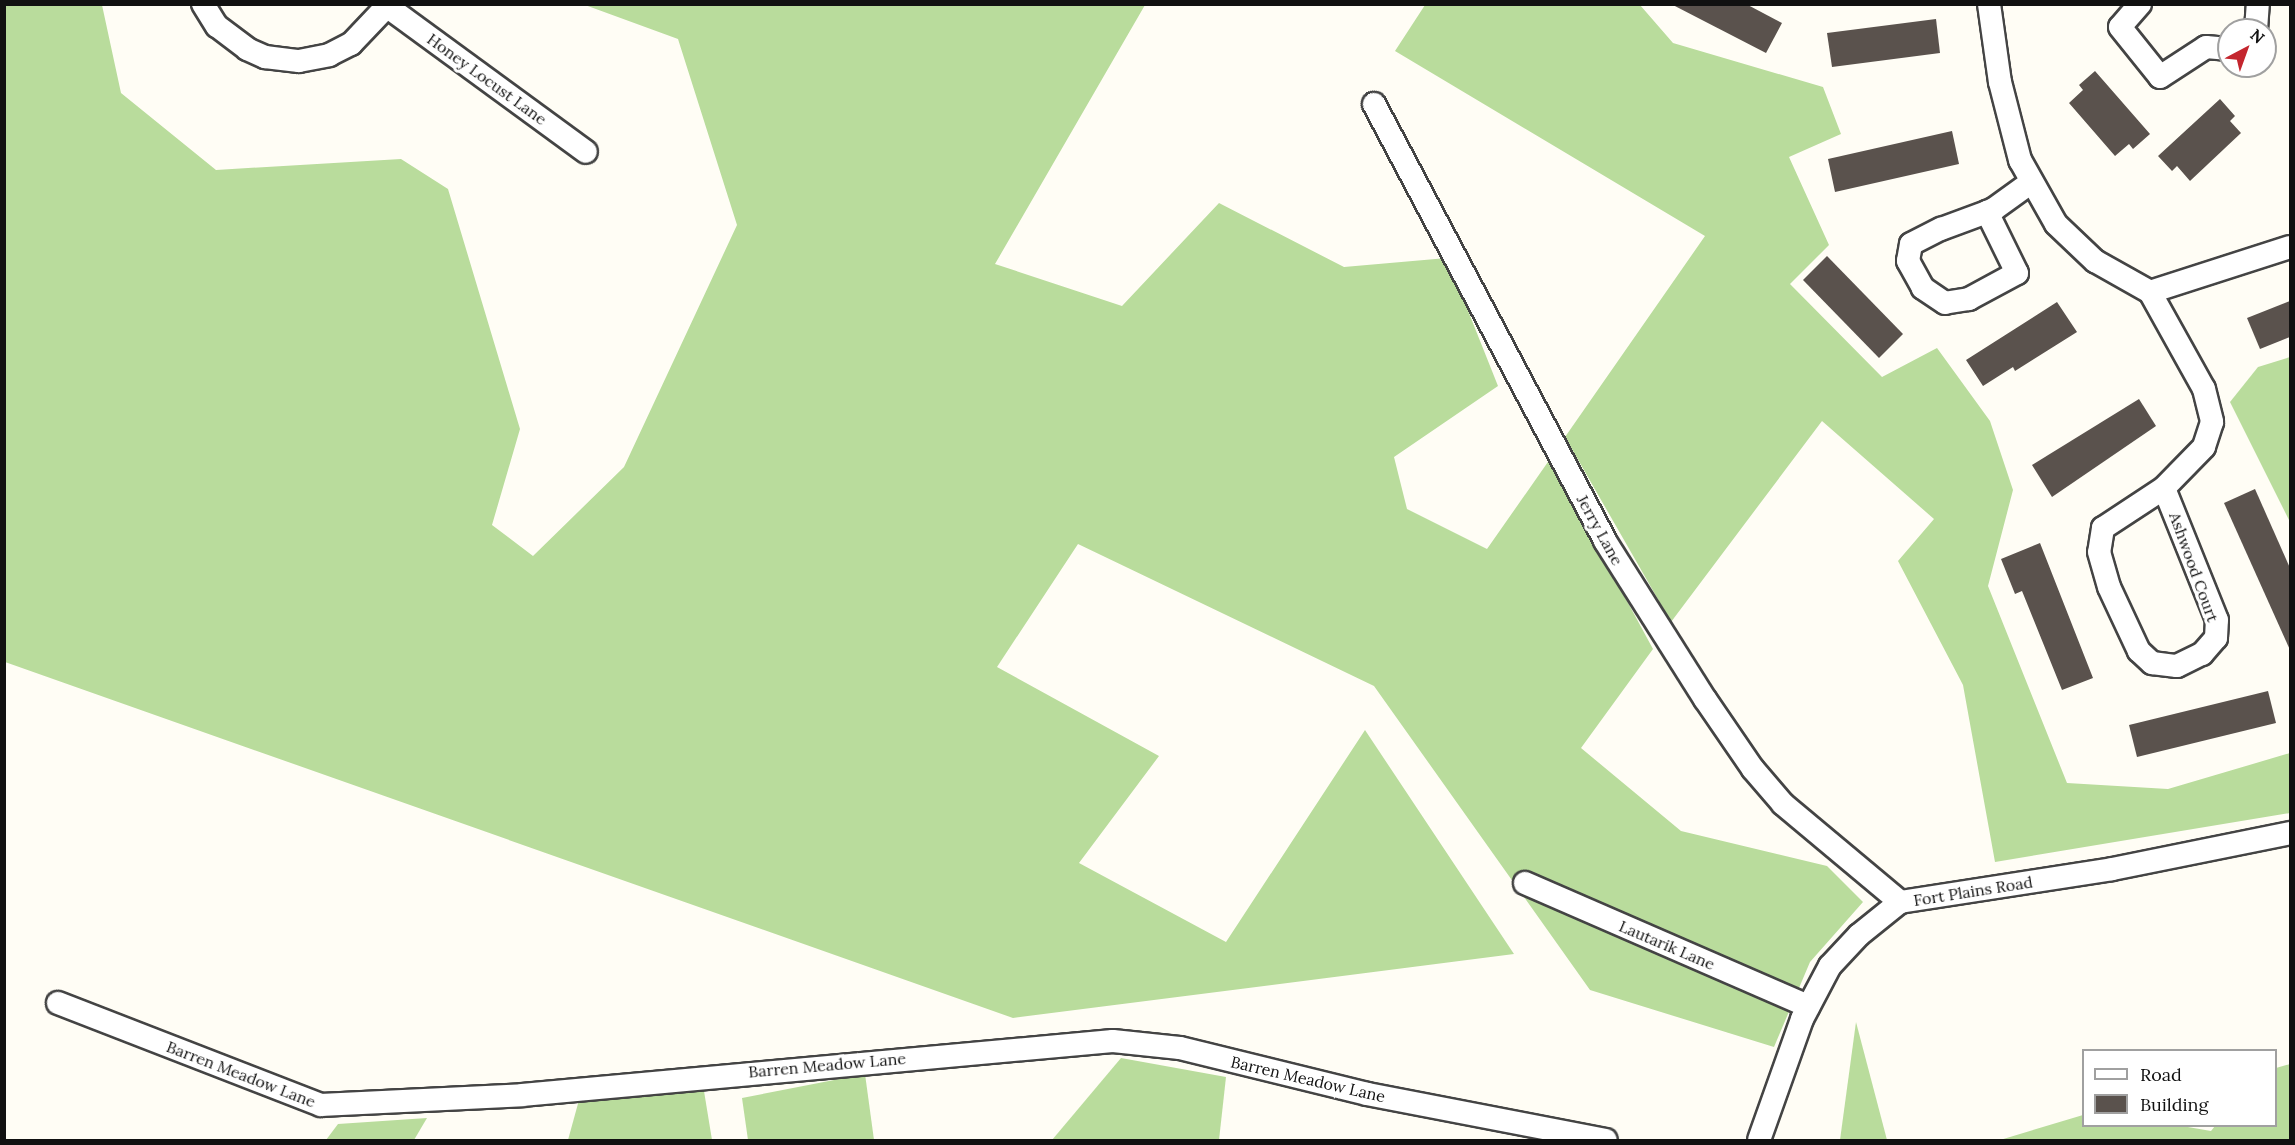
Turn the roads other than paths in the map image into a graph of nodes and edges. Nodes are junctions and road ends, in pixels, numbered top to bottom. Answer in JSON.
{"nodes":[{"id":1,"x":203,"y":4,"type":"edge"},
{"id":2,"x":1989,"y":4,"type":"edge"},
{"id":3,"x":2140,"y":4,"type":"edge"},
{"id":4,"x":388,"y":6,"type":"edge"},
{"id":5,"x":2217,"y":48,"type":"edge"},
{"id":6,"x":1374,"y":104,"type":"dead end"},
{"id":7,"x":586,"y":152,"type":"dead end"},
{"id":8,"x":2030,"y":183,"type":"junction"},
{"id":9,"x":1987,"y":212,"type":"junction"},
{"id":10,"x":2290,"y":247,"type":"edge"},
{"id":11,"x":2150,"y":292,"type":"junction"},
{"id":12,"x":2164,"y":488,"type":"junction"},
{"id":13,"x":2290,"y":833,"type":"edge"},
{"id":14,"x":1525,"y":884,"type":"dead end"},
{"id":15,"x":1900,"y":902,"type":"junction"},
{"id":16,"x":58,"y":1003,"type":"dead end"},
{"id":17,"x":1808,"y":1006,"type":"junction"},
{"id":18,"x":1606,"y":1140,"type":"edge"},
{"id":19,"x":1759,"y":1140,"type":"edge"}],
"edges":[{"from":1,"to":4,"type":"street"},
{"from":2,"to":8,"type":"street"},
{"from":3,"to":5,"type":"street"},
{"from":4,"to":7,"type":"street","name":"Honey Locust Lane"},
{"from":6,"to":15,"type":"street","name":"Jerry Lane"},
{"from":8,"to":9,"type":"street"},
{"from":8,"to":11,"type":"street"},
{"from":9,"to":9,"type":"street"},
{"from":10,"to":11,"type":"street"},
{"from":11,"to":12,"type":"street","name":"Ashwood Court"},
{"from":12,"to":12,"type":"street","name":"Ashwood Court"},
{"from":13,"to":15,"type":"street","name":"Fort Plains Road"},
{"from":14,"to":17,"type":"street","name":"Lautarik Lane"},
{"from":15,"to":17,"type":"street","name":"Fort Plains Road"},
{"from":16,"to":18,"type":"street","name":"Barren Meadow Lane"},
{"from":17,"to":19,"type":"street","name":"Fort Plains Road"}]}
